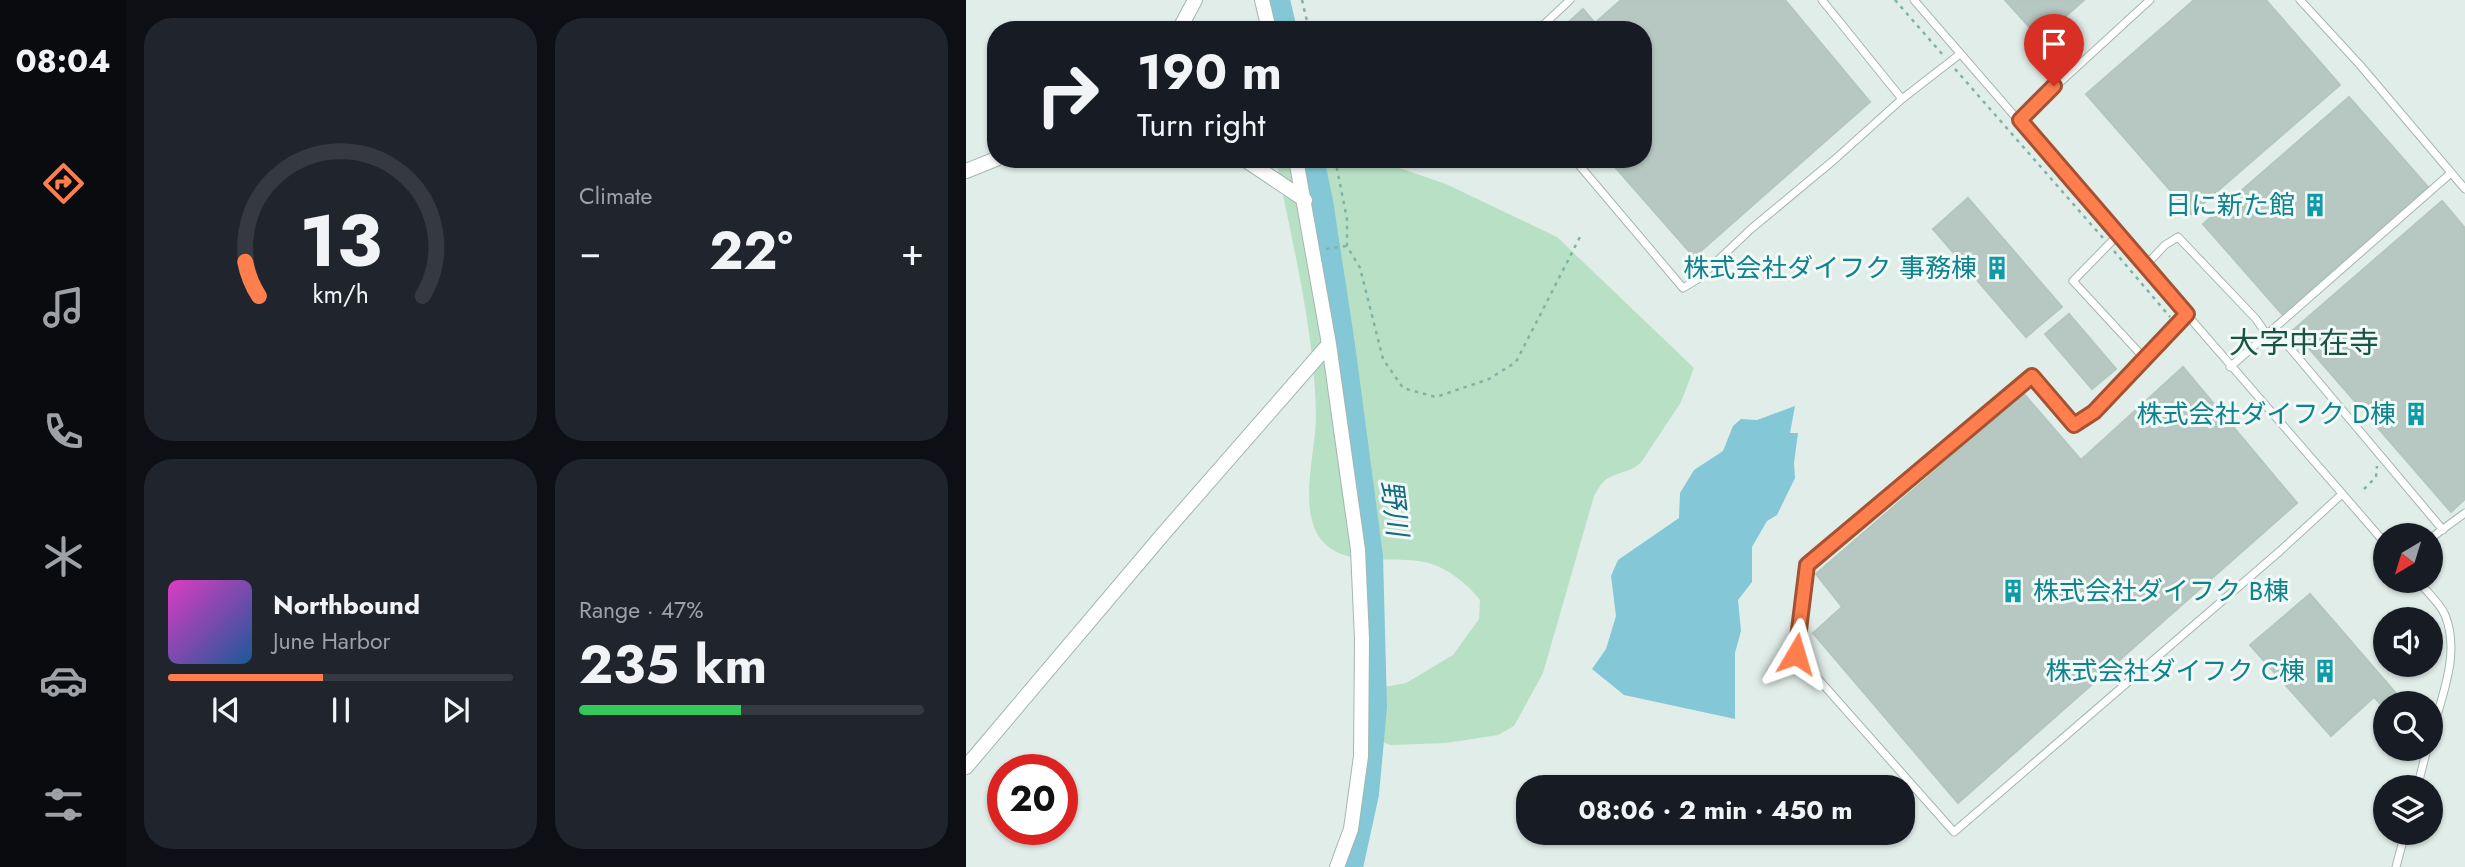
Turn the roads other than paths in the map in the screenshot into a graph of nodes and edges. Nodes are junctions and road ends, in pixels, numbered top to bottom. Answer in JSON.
{"nodes":[{"id":1,"x":1195,"y":0,"type":"edge"},
{"id":2,"x":1262,"y":0,"type":"edge"},
{"id":3,"x":1570,"y":0,"type":"edge"},
{"id":4,"x":1822,"y":0,"type":"edge"},
{"id":5,"x":1914,"y":0,"type":"edge"},
{"id":6,"x":2150,"y":0,"type":"edge"},
{"id":7,"x":2300,"y":0,"type":"edge"},
{"id":8,"x":1184,"y":21,"type":"edge"},
{"id":9,"x":1267,"y":21,"type":"edge"},
{"id":10,"x":1548,"y":21,"type":"edge"},
{"id":11,"x":1960,"y":54,"type":"junction"},
{"id":12,"x":1902,"y":99,"type":"junction"},
{"id":13,"x":2020,"y":120,"type":"junction"},
{"id":14,"x":987,"y":163,"type":"edge"},
{"id":15,"x":1257,"y":168,"type":"edge"},
{"id":16,"x":1298,"y":168,"type":"edge"},
{"id":17,"x":1582,"y":168,"type":"edge"},
{"id":18,"x":966,"y":171,"type":"edge"},
{"id":19,"x":2451,"y":173,"type":"junction"},
{"id":20,"x":2465,"y":189,"type":"edge"},
{"id":21,"x":1305,"y":200,"type":"junction"},
{"id":22,"x":2118,"y":235,"type":"junction"},
{"id":23,"x":2145,"y":266,"type":"junction"},
{"id":24,"x":2187,"y":314,"type":"junction"},
{"id":25,"x":2274,"y":329,"type":"junction"},
{"id":26,"x":2267,"y":335,"type":"junction"},
{"id":27,"x":1329,"y":344,"type":"junction"},
{"id":28,"x":2145,"y":359,"type":"junction"},
{"id":29,"x":2230,"y":367,"type":"junction"},
{"id":30,"x":2342,"y":494,"type":"junction"},
{"id":31,"x":2465,"y":513,"type":"edge"},
{"id":32,"x":2437,"y":523,"type":"edge"},
{"id":33,"x":2373,"y":529,"type":"edge"},
{"id":34,"x":2443,"y":530,"type":"edge"},
{"id":35,"x":2428,"y":593,"type":"edge"},
{"id":36,"x":2443,"y":692,"type":"edge"},
{"id":37,"x":966,"y":768,"type":"edge"},
{"id":38,"x":2402,"y":845,"type":"edge"},
{"id":39,"x":1337,"y":867,"type":"edge"},
{"id":40,"x":2396,"y":867,"type":"edge"}],
"edges":[{"from":1,"to":8,"type":"street"},
{"from":2,"to":9,"type":"street"},
{"from":3,"to":10,"type":"lane"},
{"from":4,"to":12,"type":"lane"},
{"from":5,"to":11,"type":"lane"},
{"from":6,"to":13,"type":"lane"},
{"from":7,"to":19,"type":"lane"},
{"from":11,"to":12,"type":"lane"},
{"from":11,"to":13,"type":"lane"},
{"from":12,"to":17,"type":"lane"},
{"from":13,"to":22,"type":"lane"},
{"from":14,"to":18,"type":"street"},
{"from":15,"to":21,"type":"street"},
{"from":16,"to":21,"type":"street"},
{"from":19,"to":20,"type":"lane"},
{"from":19,"to":25,"type":"lane"},
{"from":21,"to":27,"type":"street"},
{"from":22,"to":23,"type":"lane"},
{"from":22,"to":28,"type":"lane"},
{"from":23,"to":24,"type":"lane"},
{"from":23,"to":26,"type":"lane"},
{"from":24,"to":28,"type":"lane"},
{"from":24,"to":29,"type":"lane"},
{"from":25,"to":26,"type":"lane"},
{"from":25,"to":32,"type":"lane"},
{"from":26,"to":29,"type":"lane"},
{"from":27,"to":37,"type":"street"},
{"from":27,"to":39,"type":"street"},
{"from":28,"to":30,"type":"lane"},
{"from":29,"to":30,"type":"lane"},
{"from":30,"to":33,"type":"lane"},
{"from":31,"to":34,"type":"lane"},
{"from":35,"to":36,"type":"lane"},
{"from":38,"to":40,"type":"lane"}]}
